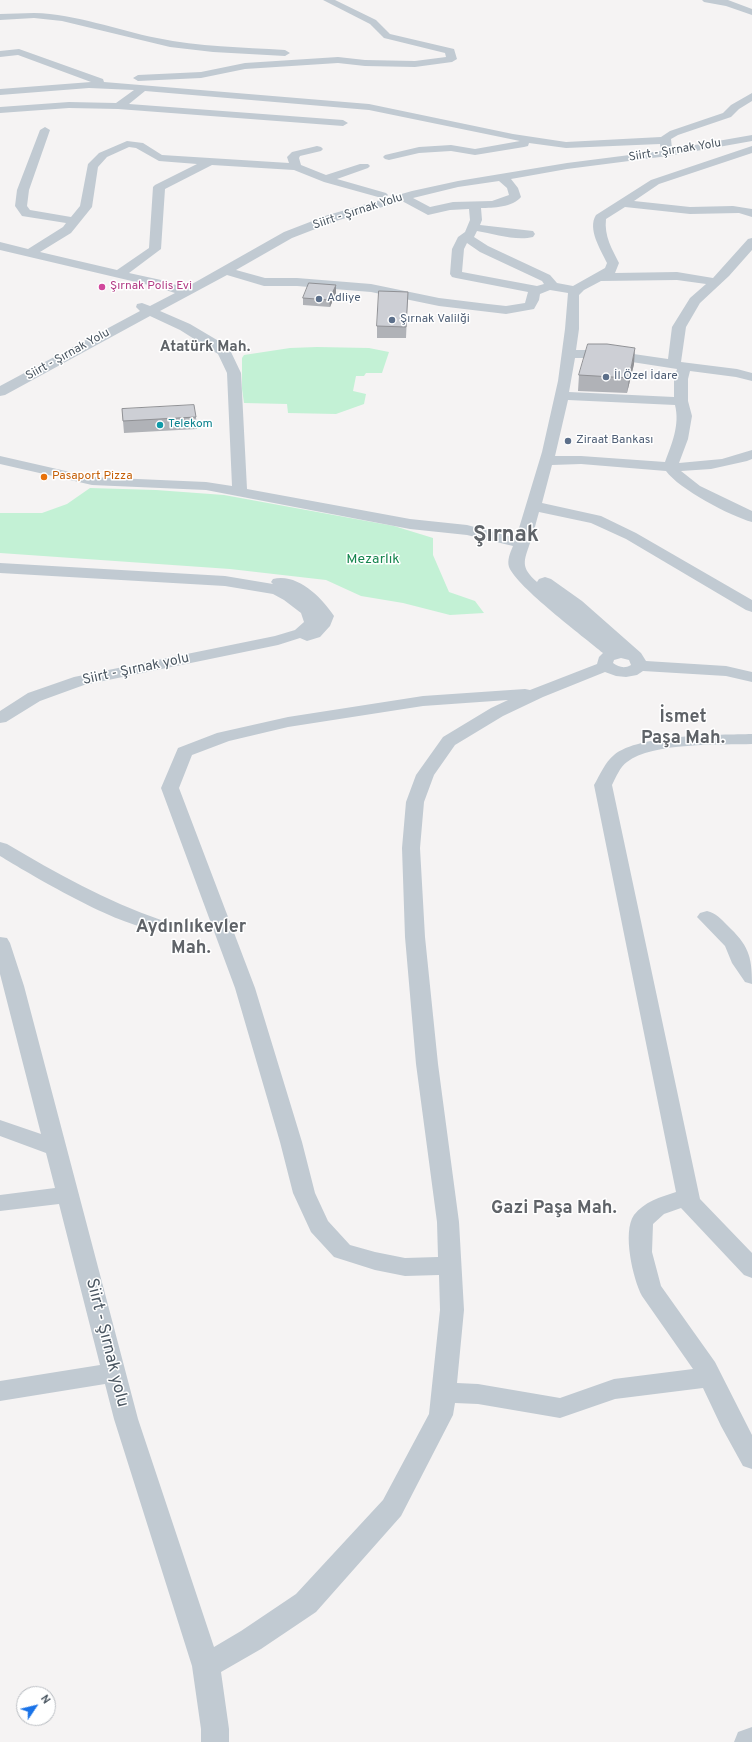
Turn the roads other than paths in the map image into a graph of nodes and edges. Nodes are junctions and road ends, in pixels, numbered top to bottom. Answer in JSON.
{"nodes":[{"id":1,"x":328,"y":0,"type":"edge"},
{"id":2,"x":707,"y":0,"type":"edge"},
{"id":3,"x":752,"y":12,"type":"edge"},
{"id":4,"x":0,"y":17,"type":"edge"},
{"id":5,"x":0,"y":45,"type":"edge"},
{"id":6,"x":20,"y":52,"type":"junction"},
{"id":7,"x":0,"y":54,"type":"edge"},
{"id":8,"x":338,"y":60,"type":"junction"},
{"id":9,"x":99,"y":82,"type":"junction"},
{"id":10,"x":142,"y":88,"type":"junction"},
{"id":11,"x":0,"y":92,"type":"edge"},
{"id":12,"x":752,"y":96,"type":"edge"},
{"id":13,"x":118,"y":106,"type":"junction"},
{"id":14,"x":0,"y":110,"type":"edge"},
{"id":15,"x":343,"y":123,"type":"dead end"},
{"id":16,"x":45,"y":130,"type":"dead end"},
{"id":17,"x":752,"y":132,"type":"edge"},
{"id":18,"x":752,"y":138,"type":"edge"},
{"id":19,"x":547,"y":143,"type":"junction"},
{"id":20,"x":667,"y":146,"type":"junction"},
{"id":21,"x":317,"y":149,"type":"dead end"},
{"id":22,"x":752,"y":149,"type":"edge"},
{"id":23,"x":389,"y":157,"type":"dead end"},
{"id":24,"x":210,"y":162,"type":"junction"},
{"id":25,"x":364,"y":166,"type":"dead end"},
{"id":26,"x":296,"y":167,"type":"junction"},
{"id":27,"x":502,"y":177,"type":"junction"},
{"id":28,"x":325,"y":179,"type":"junction"},
{"id":29,"x":382,"y":195,"type":"junction"},
{"id":30,"x":404,"y":197,"type":"junction"},
{"id":31,"x":622,"y":203,"type":"junction"},
{"id":32,"x":476,"y":205,"type":"junction"},
{"id":33,"x":752,"y":213,"type":"edge"},
{"id":34,"x":74,"y":221,"type":"junction"},
{"id":35,"x":469,"y":232,"type":"junction"},
{"id":36,"x":529,"y":234,"type":"dead end"},
{"id":37,"x":0,"y":246,"type":"edge"},
{"id":38,"x":750,"y":246,"type":"edge"},
{"id":39,"x":30,"y":253,"type":"junction"},
{"id":40,"x":225,"y":271,"type":"junction"},
{"id":41,"x":119,"y":274,"type":"junction"},
{"id":42,"x":598,"y":277,"type":"junction"},
{"id":43,"x":715,"y":282,"type":"junction"},
{"id":44,"x":552,"y":285,"type":"junction"},
{"id":45,"x":538,"y":290,"type":"junction"},
{"id":46,"x":180,"y":291,"type":"junction"},
{"id":47,"x":576,"y":291,"type":"junction"},
{"id":48,"x":145,"y":309,"type":"junction"},
{"id":49,"x":568,"y":354,"type":"junction"},
{"id":50,"x":679,"y":365,"type":"junction"},
{"id":51,"x":752,"y":377,"type":"edge"},
{"id":52,"x":0,"y":381,"type":"edge"},
{"id":53,"x":0,"y":392,"type":"edge"},
{"id":54,"x":561,"y":396,"type":"junction"},
{"id":55,"x":681,"y":401,"type":"junction"},
{"id":56,"x":750,"y":457,"type":"edge"},
{"id":57,"x":0,"y":460,"type":"edge"},
{"id":58,"x":547,"y":460,"type":"junction"},
{"id":59,"x":670,"y":467,"type":"junction"},
{"id":60,"x":240,"y":492,"type":"junction"},
{"id":61,"x":534,"y":506,"type":"junction"},
{"id":62,"x":752,"y":517,"type":"edge"},
{"id":63,"x":522,"y":544,"type":"junction"},
{"id":64,"x":0,"y":560,"type":"edge"},
{"id":65,"x":0,"y":568,"type":"edge"},
{"id":66,"x":752,"y":607,"type":"edge"},
{"id":67,"x":278,"y":640,"type":"junction"},
{"id":68,"x":610,"y":660,"type":"junction"},
{"id":69,"x":637,"y":661,"type":"junction"},
{"id":70,"x":752,"y":677,"type":"edge"},
{"id":71,"x":537,"y":693,"type":"junction"},
{"id":72,"x":0,"y":718,"type":"edge"},
{"id":73,"x":752,"y":739,"type":"edge"},
{"id":74,"x":0,"y":848,"type":"edge"},
{"id":75,"x":707,"y":917,"type":"dead end"},
{"id":76,"x":154,"y":924,"type":"dead end"},
{"id":77,"x":0,"y":943,"type":"edge"},
{"id":78,"x":752,"y":977,"type":"edge"},
{"id":79,"x":0,"y":1128,"type":"edge"},
{"id":80,"x":56,"y":1148,"type":"junction"},
{"id":81,"x":68,"y":1195,"type":"junction"},
{"id":82,"x":688,"y":1196,"type":"junction"},
{"id":83,"x":0,"y":1203,"type":"edge"},
{"id":84,"x":450,"y":1265,"type":"junction"},
{"id":85,"x":752,"y":1270,"type":"edge"},
{"id":86,"x":114,"y":1373,"type":"junction"},
{"id":87,"x":710,"y":1377,"type":"junction"},
{"id":88,"x":0,"y":1391,"type":"edge"},
{"id":89,"x":443,"y":1393,"type":"junction"},
{"id":90,"x":752,"y":1458,"type":"edge"},
{"id":91,"x":206,"y":1666,"type":"junction"},
{"id":92,"x":752,"y":1740,"type":"edge"},
{"id":93,"x":215,"y":1742,"type":"edge"},
{"id":94,"x":748,"y":1742,"type":"edge"}],
"edges":[{"from":1,"to":8,"type":"street"},
{"from":2,"to":3,"type":"street"},
{"from":4,"to":8,"type":"street"},
{"from":5,"to":6,"type":"street"},
{"from":6,"to":7,"type":"street"},
{"from":6,"to":9,"type":"street"},
{"from":8,"to":9,"type":"street"},
{"from":9,"to":10,"type":"street"},
{"from":9,"to":11,"type":"street"},
{"from":10,"to":13,"type":"street"},
{"from":10,"to":19,"type":"street"},
{"from":12,"to":20,"type":"street"},
{"from":13,"to":14,"type":"street"},
{"from":13,"to":15,"type":"street"},
{"from":16,"to":34,"type":"street"},
{"from":17,"to":20,"type":"street","name":"Siirt - Şırnak Yolu"},
{"from":18,"to":20,"type":"street","name":"Siirt - Şırnak Yolu"},
{"from":19,"to":20,"type":"street"},
{"from":19,"to":23,"type":"street"},
{"from":20,"to":27,"type":"street","name":"Siirt - Şırnak Yolu"},
{"from":20,"to":29,"type":"street","name":"Siirt - Şırnak Yolu"},
{"from":21,"to":26,"type":"street"},
{"from":22,"to":31,"type":"street"},
{"from":24,"to":26,"type":"street"},
{"from":24,"to":34,"type":"street"},
{"from":24,"to":41,"type":"street"},
{"from":25,"to":28,"type":"street"},
{"from":26,"to":28,"type":"street"},
{"from":27,"to":30,"type":"street","name":"Siirt - Şırnak Yolu"},
{"from":27,"to":32,"type":"street"},
{"from":28,"to":29,"type":"street"},
{"from":29,"to":46,"type":"street","name":"Siirt - Şırnak Yolu"},
{"from":30,"to":32,"type":"street"},
{"from":30,"to":40,"type":"street","name":"Siirt - Şırnak Yolu"},
{"from":31,"to":33,"type":"street"},
{"from":31,"to":42,"type":"street"},
{"from":32,"to":35,"type":"street"},
{"from":34,"to":39,"type":"street"},
{"from":35,"to":36,"type":"street"},
{"from":35,"to":44,"type":"street"},
{"from":35,"to":45,"type":"street"},
{"from":37,"to":39,"type":"street"},
{"from":38,"to":43,"type":"street"},
{"from":39,"to":41,"type":"street"},
{"from":40,"to":45,"type":"street"},
{"from":40,"to":46,"type":"street","name":"Siirt - Şırnak Yolu"},
{"from":41,"to":46,"type":"street"},
{"from":42,"to":43,"type":"street"},
{"from":42,"to":47,"type":"street"},
{"from":43,"to":50,"type":"street"},
{"from":44,"to":45,"type":"street"},
{"from":44,"to":47,"type":"street"},
{"from":46,"to":48,"type":"street","name":"Siirt - Şırnak Yolu"},
{"from":47,"to":49,"type":"street"},
{"from":48,"to":52,"type":"street","name":"Siirt - Şırnak Yolu"},
{"from":48,"to":53,"type":"street","name":"Siirt - Şırnak Yolu"},
{"from":48,"to":60,"type":"street"},
{"from":49,"to":50,"type":"street"},
{"from":49,"to":54,"type":"street"},
{"from":50,"to":51,"type":"street"},
{"from":50,"to":55,"type":"street"},
{"from":54,"to":55,"type":"street"},
{"from":54,"to":58,"type":"street"},
{"from":55,"to":59,"type":"street"},
{"from":56,"to":59,"type":"street"},
{"from":57,"to":60,"type":"street"},
{"from":58,"to":59,"type":"street"},
{"from":58,"to":61,"type":"street"},
{"from":59,"to":62,"type":"street"},
{"from":60,"to":63,"type":"street"},
{"from":61,"to":63,"type":"street"},
{"from":61,"to":66,"type":"street"},
{"from":63,"to":68,"type":"street"},
{"from":63,"to":69,"type":"street"},
{"from":64,"to":67,"type":"street"},
{"from":65,"to":67,"type":"street"},
{"from":67,"to":72,"type":"street","name":"Siirt - Şırnak yolu"},
{"from":68,"to":69,"type":"street"},
{"from":68,"to":71,"type":"street"},
{"from":69,"to":70,"type":"street"},
{"from":71,"to":84,"type":"street"},
{"from":71,"to":84,"type":"street"},
{"from":73,"to":82,"type":"street"},
{"from":74,"to":76,"type":"street"},
{"from":75,"to":78,"type":"street"},
{"from":77,"to":80,"type":"street","name":"Siirt - Şırnak yolu"},
{"from":79,"to":80,"type":"street"},
{"from":80,"to":81,"type":"street","name":"Siirt - Şırnak yolu"},
{"from":81,"to":83,"type":"street"},
{"from":81,"to":86,"type":"street","name":"Siirt - Şırnak yolu"},
{"from":82,"to":85,"type":"street"},
{"from":82,"to":87,"type":"street"},
{"from":84,"to":89,"type":"street"},
{"from":86,"to":88,"type":"street"},
{"from":86,"to":91,"type":"street","name":"Siirt - Şırnak yolu"},
{"from":87,"to":89,"type":"street"},
{"from":87,"to":90,"type":"street"},
{"from":89,"to":91,"type":"street"},
{"from":91,"to":93,"type":"street","name":"Siirt - Şırnak yolu"},
{"from":92,"to":94,"type":"street"}]}
